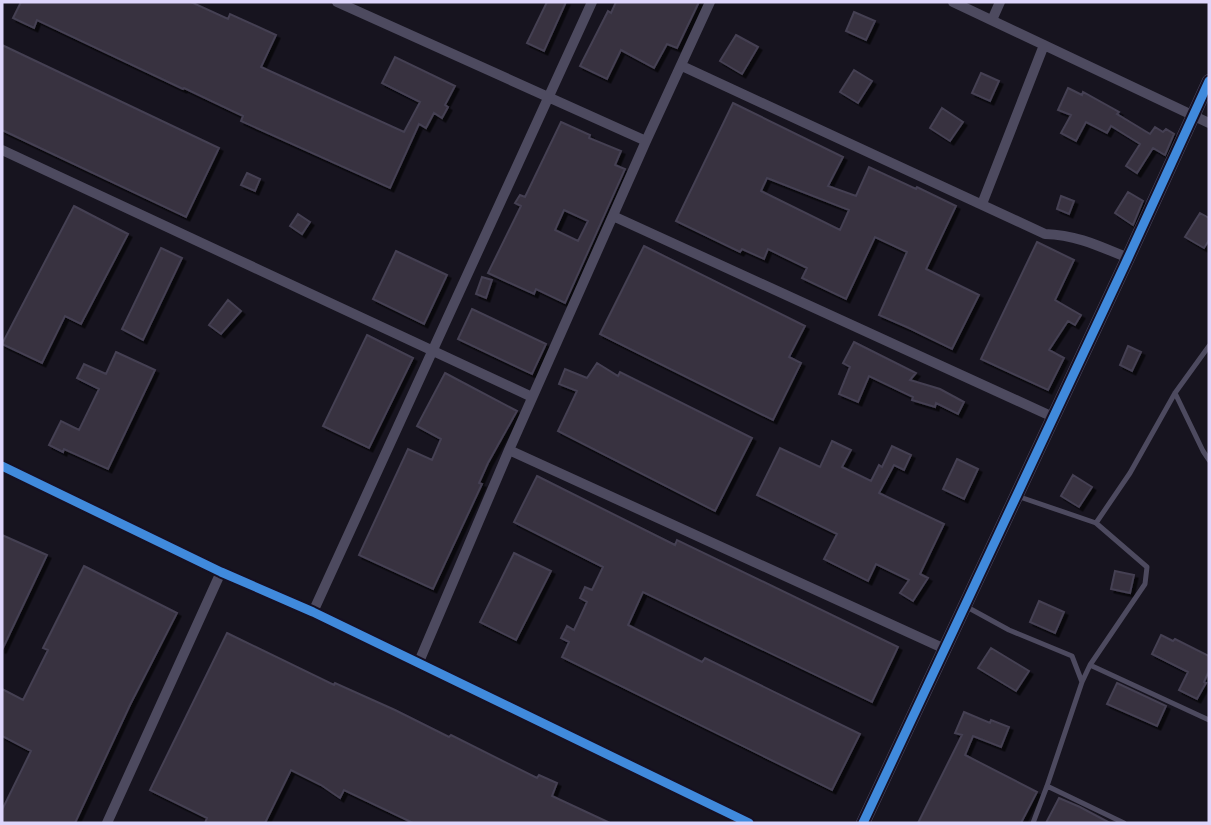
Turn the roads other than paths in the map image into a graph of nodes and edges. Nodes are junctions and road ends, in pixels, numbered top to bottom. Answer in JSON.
{"nodes":[{"id":1,"x":337,"y":2,"type":"edge"},
{"id":2,"x":593,"y":2,"type":"edge"},
{"id":3,"x":710,"y":2,"type":"edge"},
{"id":4,"x":953,"y":2,"type":"edge"},
{"id":5,"x":1000,"y":2,"type":"edge"},
{"id":6,"x":992,"y":20,"type":"junction"},
{"id":7,"x":1044,"y":45,"type":"junction"},
{"id":8,"x":682,"y":66,"type":"junction"},
{"id":9,"x":1209,"y":80,"type":"edge"},
{"id":10,"x":549,"y":97,"type":"junction"},
{"id":11,"x":1193,"y":115,"type":"junction"},
{"id":12,"x":1209,"y":122,"type":"edge"},
{"id":13,"x":646,"y":141,"type":"junction"},
{"id":14,"x":2,"y":149,"type":"edge"},
{"id":15,"x":982,"y":204,"type":"junction"},
{"id":16,"x":613,"y":216,"type":"junction"},
{"id":17,"x":1128,"y":258,"type":"junction"},
{"id":18,"x":1209,"y":346,"type":"edge"},
{"id":19,"x":433,"y":350,"type":"junction"},
{"id":20,"x":1175,"y":393,"type":"junction"},
{"id":21,"x":532,"y":397,"type":"junction"},
{"id":22,"x":1053,"y":417,"type":"junction"},
{"id":23,"x":509,"y":450,"type":"junction"},
{"id":24,"x":1209,"y":460,"type":"edge"},
{"id":25,"x":2,"y":466,"type":"edge"},
{"id":26,"x":1016,"y":496,"type":"junction"},
{"id":27,"x":1096,"y":523,"type":"junction"},
{"id":28,"x":221,"y":572,"type":"junction"},
{"id":29,"x":964,"y":605,"type":"junction"},
{"id":30,"x":313,"y":612,"type":"junction"},
{"id":31,"x":945,"y":649,"type":"junction"},
{"id":32,"x":418,"y":664,"type":"junction"},
{"id":33,"x":1090,"y":664,"type":"junction"},
{"id":34,"x":1082,"y":682,"type":"junction"},
{"id":35,"x":1209,"y":720,"type":"edge"},
{"id":36,"x":1048,"y":786,"type":"junction"},
{"id":37,"x":107,"y":823,"type":"edge"},
{"id":38,"x":749,"y":823,"type":"edge"},
{"id":39,"x":863,"y":823,"type":"edge"},
{"id":40,"x":1033,"y":823,"type":"edge"},
{"id":41,"x":1124,"y":823,"type":"edge"}],
"edges":[{"from":1,"to":10,"type":"street"},
{"from":2,"to":10,"type":"street"},
{"from":3,"to":8,"type":"street"},
{"from":4,"to":6,"type":"street"},
{"from":5,"to":6,"type":"street"},
{"from":6,"to":7,"type":"street"},
{"from":7,"to":11,"type":"street"},
{"from":7,"to":15,"type":"street"},
{"from":8,"to":13,"type":"street"},
{"from":8,"to":15,"type":"street"},
{"from":9,"to":11,"type":"street"},
{"from":10,"to":13,"type":"street"},
{"from":10,"to":19,"type":"street"},
{"from":11,"to":12,"type":"street"},
{"from":11,"to":17,"type":"street"},
{"from":13,"to":16,"type":"street"},
{"from":14,"to":19,"type":"street"},
{"from":15,"to":17,"type":"street"},
{"from":16,"to":21,"type":"street"},
{"from":16,"to":22,"type":"street"},
{"from":17,"to":22,"type":"street"},
{"from":18,"to":20,"type":"lane"},
{"from":19,"to":21,"type":"street"},
{"from":19,"to":30,"type":"street"},
{"from":20,"to":24,"type":"lane"},
{"from":20,"to":27,"type":"lane"},
{"from":21,"to":23,"type":"street"},
{"from":22,"to":26,"type":"street"},
{"from":23,"to":31,"type":"street"},
{"from":23,"to":32,"type":"street"},
{"from":25,"to":28,"type":"street"},
{"from":26,"to":27,"type":"lane"},
{"from":26,"to":29,"type":"street"},
{"from":27,"to":33,"type":"lane"},
{"from":28,"to":30,"type":"street"},
{"from":28,"to":37,"type":"street"},
{"from":29,"to":31,"type":"street"},
{"from":29,"to":34,"type":"lane"},
{"from":30,"to":32,"type":"street"},
{"from":31,"to":39,"type":"street"},
{"from":32,"to":38,"type":"street"},
{"from":33,"to":34,"type":"lane"},
{"from":33,"to":35,"type":"lane"},
{"from":34,"to":36,"type":"lane"},
{"from":36,"to":40,"type":"lane"},
{"from":36,"to":41,"type":"lane"}]}
